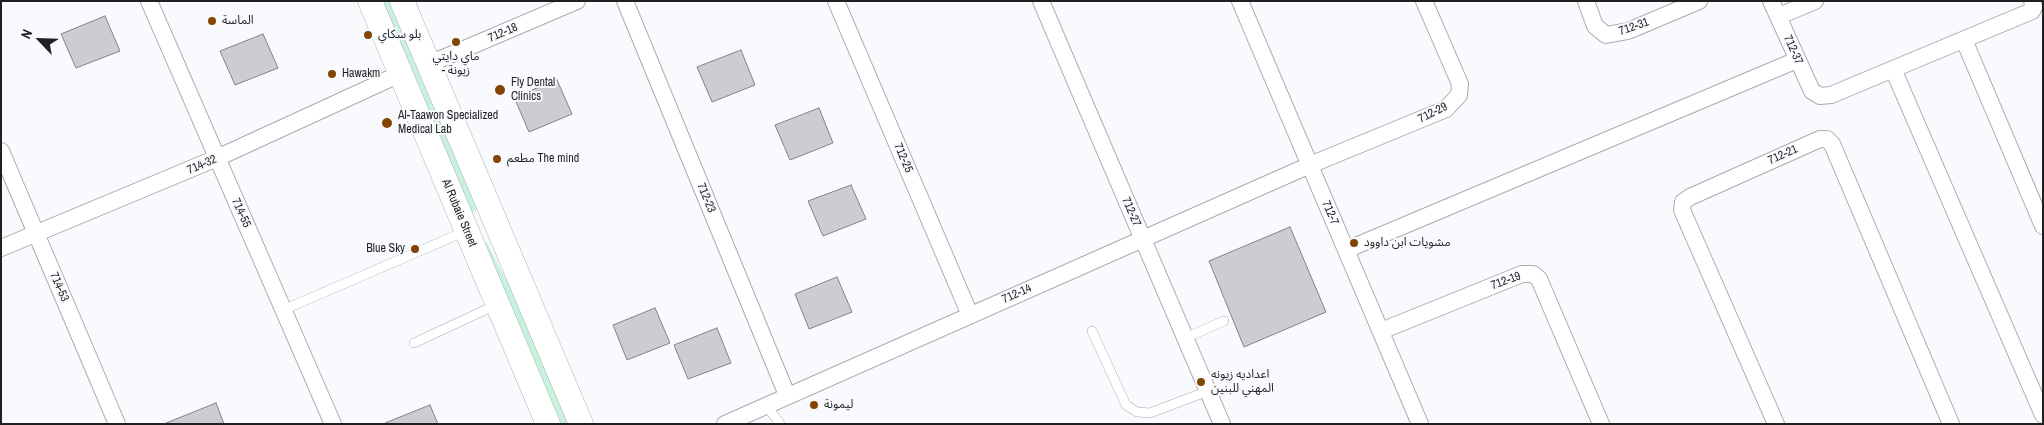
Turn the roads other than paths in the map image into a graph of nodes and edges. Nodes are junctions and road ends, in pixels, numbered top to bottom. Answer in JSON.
{"nodes":[{"id":1,"x":149,"y":1,"type":"edge"},
{"id":2,"x":370,"y":1,"type":"edge"},
{"id":3,"x":402,"y":1,"type":"edge"},
{"id":4,"x":577,"y":1,"type":"edge"},
{"id":5,"x":625,"y":1,"type":"edge"},
{"id":6,"x":836,"y":1,"type":"edge"},
{"id":7,"x":1041,"y":1,"type":"edge"},
{"id":8,"x":1240,"y":1,"type":"edge"},
{"id":9,"x":1424,"y":1,"type":"edge"},
{"id":10,"x":1586,"y":1,"type":"edge"},
{"id":11,"x":1699,"y":1,"type":"edge"},
{"id":12,"x":1771,"y":1,"type":"edge"},
{"id":13,"x":1815,"y":1,"type":"edge"},
{"id":14,"x":2033,"y":4,"type":"edge"},
{"id":15,"x":1779,"y":16,"type":"junction"},
{"id":16,"x":1964,"y":40,"type":"junction"},
{"id":17,"x":1797,"y":60,"type":"junction"},
{"id":18,"x":429,"y":64,"type":"junction"},
{"id":19,"x":1894,"y":69,"type":"junction"},
{"id":20,"x":400,"y":74,"type":"junction"},
{"id":21,"x":1,"y":151,"type":"edge"},
{"id":22,"x":217,"y":158,"type":"junction"},
{"id":23,"x":1310,"y":165,"type":"junction"},
{"id":24,"x":494,"y":218,"type":"junction"},
{"id":25,"x":2043,"y":226,"type":"edge"},
{"id":26,"x":466,"y":231,"type":"junction"},
{"id":27,"x":36,"y":233,"type":"junction"},
{"id":28,"x":1143,"y":239,"type":"junction"},
{"id":29,"x":1,"y":248,"type":"edge"},
{"id":30,"x":1346,"y":250,"type":"junction"},
{"id":31,"x":498,"y":304,"type":"junction"},
{"id":32,"x":283,"y":310,"type":"junction"},
{"id":33,"x":970,"y":315,"type":"junction"},
{"id":34,"x":1224,"y":321,"type":"dead end"},
{"id":35,"x":1092,"y":331,"type":"dead end"},
{"id":36,"x":1381,"y":331,"type":"junction"},
{"id":37,"x":1185,"y":338,"type":"junction"},
{"id":38,"x":414,"y":343,"type":"dead end"},
{"id":39,"x":1208,"y":392,"type":"junction"},
{"id":40,"x":787,"y":395,"type":"junction"},
{"id":41,"x":767,"y":406,"type":"junction"},
{"id":42,"x":2043,"y":416,"type":"edge"},
{"id":43,"x":1416,"y":422,"type":"edge"},
{"id":44,"x":1945,"y":422,"type":"edge"},
{"id":45,"x":116,"y":424,"type":"edge"},
{"id":46,"x":333,"y":424,"type":"edge"},
{"id":47,"x":548,"y":424,"type":"edge"},
{"id":48,"x":581,"y":424,"type":"edge"},
{"id":49,"x":725,"y":424,"type":"edge"},
{"id":50,"x":780,"y":424,"type":"edge"},
{"id":51,"x":1222,"y":424,"type":"edge"},
{"id":52,"x":1601,"y":424,"type":"edge"},
{"id":53,"x":1776,"y":424,"type":"edge"}],
"edges":[{"from":1,"to":22,"type":"street","name":"714-55"},
{"from":2,"to":20,"type":"street","name":"Al Rubaie Street"},
{"from":3,"to":18,"type":"street"},
{"from":4,"to":18,"type":"street","name":"712-18"},
{"from":5,"to":40,"type":"street","name":"712-23"},
{"from":6,"to":33,"type":"street","name":"712-25"},
{"from":7,"to":28,"type":"street","name":"712-27"},
{"from":8,"to":23,"type":"street","name":"712-7"},
{"from":9,"to":23,"type":"street","name":"712-29"},
{"from":10,"to":11,"type":"street","name":"712-31"},
{"from":12,"to":15,"type":"street","name":"712-37"},
{"from":13,"to":15,"type":"street"},
{"from":14,"to":16,"type":"street"},
{"from":15,"to":17,"type":"street","name":"712-37"},
{"from":16,"to":19,"type":"street"},
{"from":16,"to":25,"type":"street"},
{"from":17,"to":19,"type":"street","name":"712-37"},
{"from":17,"to":30,"type":"street"},
{"from":18,"to":24,"type":"street"},
{"from":19,"to":42,"type":"street"},
{"from":20,"to":22,"type":"street","name":"714-32"},
{"from":20,"to":26,"type":"street","name":"Al Rubaie Street"},
{"from":21,"to":27,"type":"street","name":"714-53"},
{"from":22,"to":27,"type":"street","name":"714-32"},
{"from":22,"to":32,"type":"street","name":"714-55"},
{"from":23,"to":28,"type":"street","name":"712-14"},
{"from":23,"to":30,"type":"street","name":"712-7"},
{"from":24,"to":26,"type":"street"},
{"from":24,"to":48,"type":"street"},
{"from":26,"to":31,"type":"street","name":"Al Rubaie Street"},
{"from":26,"to":32,"type":"lane"},
{"from":27,"to":29,"type":"street","name":"714-32"},
{"from":27,"to":45,"type":"street","name":"714-53"},
{"from":28,"to":33,"type":"street","name":"712-14"},
{"from":28,"to":37,"type":"street","name":"712-27"},
{"from":30,"to":36,"type":"street","name":"712-7"},
{"from":31,"to":38,"type":"lane"},
{"from":31,"to":47,"type":"street","name":"Al Rubaie Street"},
{"from":32,"to":46,"type":"street","name":"714-55"},
{"from":33,"to":40,"type":"street","name":"712-14"},
{"from":34,"to":37,"type":"lane"},
{"from":35,"to":39,"type":"lane"},
{"from":36,"to":43,"type":"street","name":"712-7"},
{"from":36,"to":52,"type":"street","name":"712-19"},
{"from":37,"to":39,"type":"street","name":"712-27"},
{"from":39,"to":51,"type":"street","name":"712-27"},
{"from":40,"to":41,"type":"street","name":"712-14"},
{"from":41,"to":49,"type":"street","name":"712-14"},
{"from":41,"to":50,"type":"lane"},
{"from":44,"to":53,"type":"street","name":"712-21"}]}
